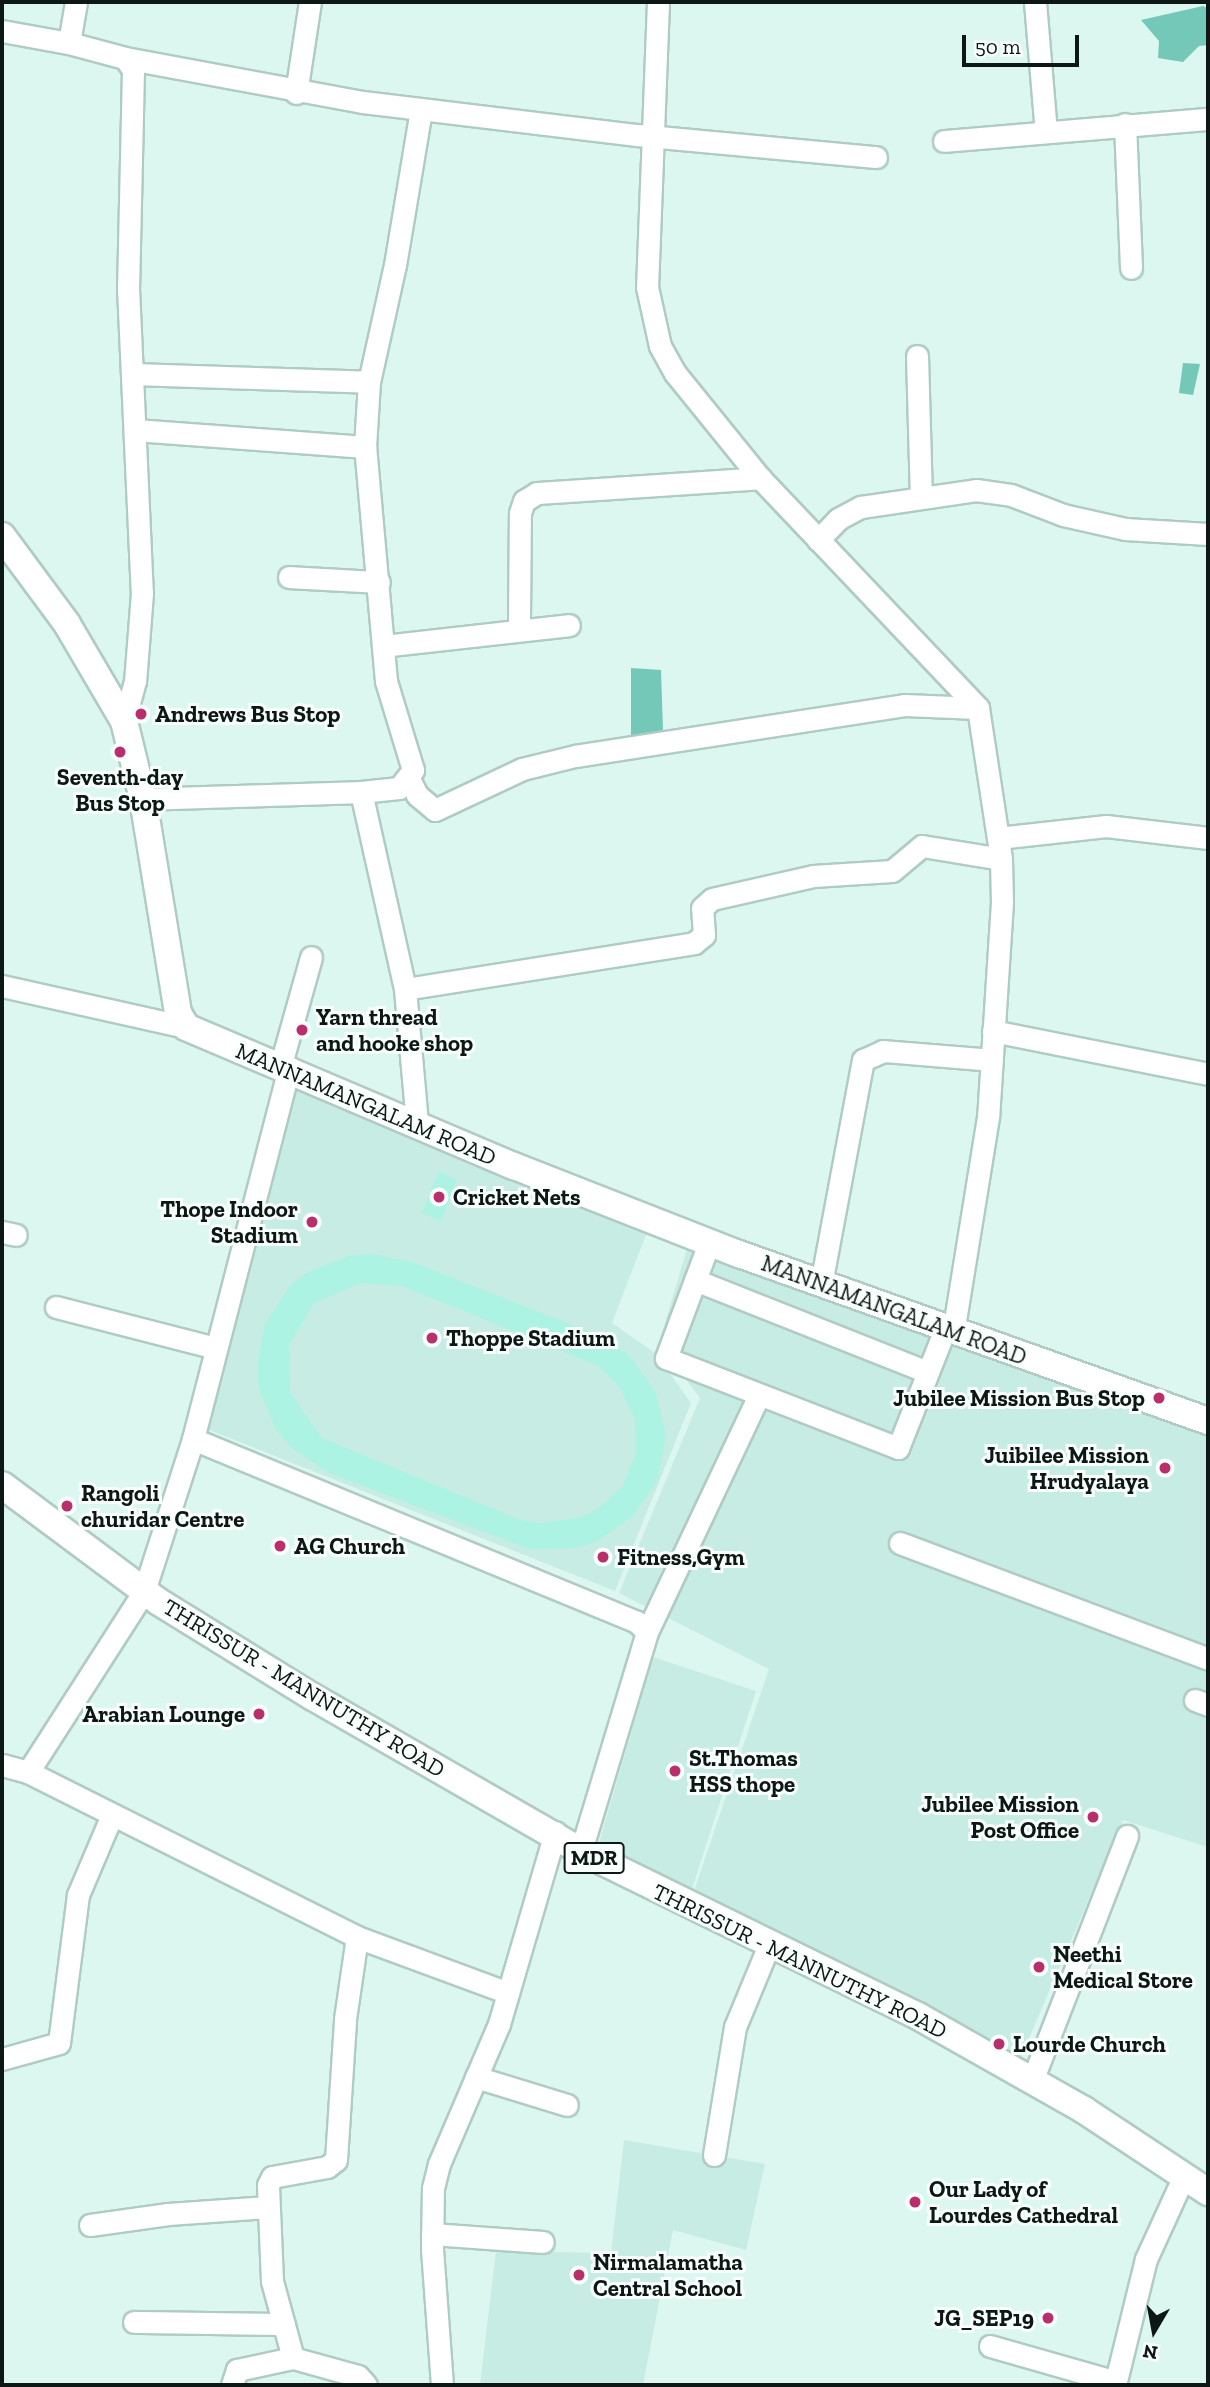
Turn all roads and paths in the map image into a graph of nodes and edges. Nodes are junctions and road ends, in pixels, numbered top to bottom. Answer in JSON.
{"nodes":[{"id":1,"x":76,"y":2,"type":"edge"},
{"id":2,"x":310,"y":2,"type":"edge"},
{"id":3,"x":658,"y":2,"type":"edge"},
{"id":4,"x":1035,"y":2,"type":"edge"},
{"id":5,"x":2,"y":31,"type":"edge"},
{"id":6,"x":69,"y":43,"type":"junction"},
{"id":7,"x":125,"y":58,"type":"junction"},
{"id":8,"x":296,"y":93,"type":"junction"},
{"id":9,"x":421,"y":109,"type":"junction"},
{"id":10,"x":1208,"y":119,"type":"edge"},
{"id":11,"x":1125,"y":124,"type":"junction"},
{"id":12,"x":1046,"y":132,"type":"junction"},
{"id":13,"x":656,"y":137,"type":"junction"},
{"id":14,"x":944,"y":141,"type":"dead end"},
{"id":15,"x":876,"y":157,"type":"dead end"},
{"id":16,"x":1131,"y":268,"type":"dead end"},
{"id":17,"x":918,"y":356,"type":"dead end"},
{"id":18,"x":133,"y":374,"type":"junction"},
{"id":19,"x":369,"y":382,"type":"junction"},
{"id":20,"x":135,"y":430,"type":"junction"},
{"id":21,"x":365,"y":447,"type":"junction"},
{"id":22,"x":761,"y":478,"type":"junction"},
{"id":23,"x":921,"y":496,"type":"junction"},
{"id":24,"x":1208,"y":534,"type":"edge"},
{"id":25,"x":2,"y":536,"type":"edge"},
{"id":26,"x":818,"y":540,"type":"junction"},
{"id":27,"x":289,"y":577,"type":"dead end"},
{"id":28,"x":379,"y":582,"type":"junction"},
{"id":29,"x":519,"y":620,"type":"dead end"},
{"id":30,"x":569,"y":625,"type":"dead end"},
{"id":31,"x":383,"y":646,"type":"junction"},
{"id":32,"x":978,"y":708,"type":"junction"},
{"id":33,"x":124,"y":721,"type":"junction"},
{"id":34,"x":410,"y":779,"type":"junction"},
{"id":35,"x":361,"y":792,"type":"junction"},
{"id":36,"x":143,"y":799,"type":"junction"},
{"id":37,"x":1208,"y":838,"type":"edge"},
{"id":38,"x":999,"y":848,"type":"junction"},
{"id":39,"x":311,"y":957,"type":"dead end"},
{"id":40,"x":2,"y":986,"type":"edge"},
{"id":41,"x":405,"y":989,"type":"junction"},
{"id":42,"x":186,"y":1027,"type":"junction"},
{"id":43,"x":993,"y":1031,"type":"junction"},
{"id":44,"x":992,"y":1060,"type":"junction"},
{"id":45,"x":285,"y":1065,"type":"junction"},
{"id":46,"x":1208,"y":1074,"type":"edge"},
{"id":47,"x":417,"y":1123,"type":"junction"},
{"id":48,"x":709,"y":1243,"type":"junction"},
{"id":49,"x":695,"y":1280,"type":"junction"},
{"id":50,"x":821,"y":1284,"type":"junction"},
{"id":51,"x":56,"y":1307,"type":"dead end"},
{"id":52,"x":949,"y":1330,"type":"junction"},
{"id":53,"x":216,"y":1348,"type":"junction"},
{"id":54,"x":927,"y":1372,"type":"junction"},
{"id":55,"x":759,"y":1395,"type":"junction"},
{"id":56,"x":1208,"y":1421,"type":"edge"},
{"id":57,"x":193,"y":1439,"type":"junction"},
{"id":58,"x":2,"y":1485,"type":"edge"},
{"id":59,"x":900,"y":1543,"type":"dead end"},
{"id":60,"x":144,"y":1591,"type":"junction"},
{"id":61,"x":647,"y":1632,"type":"junction"},
{"id":62,"x":1208,"y":1659,"type":"edge"},
{"id":63,"x":2,"y":1765,"type":"edge"},
{"id":64,"x":27,"y":1772,"type":"junction"},
{"id":65,"x":112,"y":1815,"type":"junction"},
{"id":66,"x":555,"y":1832,"type":"junction"},
{"id":67,"x":1127,"y":1836,"type":"dead end"},
{"id":68,"x":581,"y":1851,"type":"junction"},
{"id":69,"x":357,"y":1937,"type":"junction"},
{"id":70,"x":769,"y":1945,"type":"junction"},
{"id":71,"x":508,"y":1993,"type":"junction"},
{"id":72,"x":2,"y":2059,"type":"edge"},
{"id":73,"x":476,"y":2077,"type":"junction"},
{"id":74,"x":1032,"y":2081,"type":"junction"},
{"id":75,"x":567,"y":2105,"type":"dead end"},
{"id":76,"x":714,"y":2155,"type":"dead end"},
{"id":77,"x":1184,"y":2176,"type":"junction"},
{"id":78,"x":1208,"y":2192,"type":"edge"},
{"id":79,"x":268,"y":2207,"type":"junction"},
{"id":80,"x":90,"y":2225,"type":"dead end"},
{"id":81,"x":432,"y":2234,"type":"junction"},
{"id":82,"x":543,"y":2242,"type":"dead end"},
{"id":83,"x":134,"y":2322,"type":"dead end"},
{"id":84,"x":284,"y":2324,"type":"junction"},
{"id":85,"x":990,"y":2346,"type":"dead end"},
{"id":86,"x":293,"y":2358,"type":"junction"},
{"id":87,"x":1116,"y":2384,"type":"edge"},
{"id":88,"x":232,"y":2385,"type":"edge"},
{"id":89,"x":366,"y":2385,"type":"edge"},
{"id":90,"x":442,"y":2385,"type":"edge"}],
"edges":[{"from":1,"to":6,"type":"street"},
{"from":2,"to":8,"type":"street"},
{"from":3,"to":13,"type":"street"},
{"from":4,"to":12,"type":"street"},
{"from":5,"to":6,"type":"street"},
{"from":6,"to":7,"type":"street"},
{"from":7,"to":8,"type":"street"},
{"from":7,"to":18,"type":"street"},
{"from":8,"to":9,"type":"street"},
{"from":9,"to":13,"type":"street"},
{"from":9,"to":19,"type":"street"},
{"from":10,"to":11,"type":"street"},
{"from":11,"to":12,"type":"street"},
{"from":11,"to":16,"type":"street"},
{"from":12,"to":14,"type":"street"},
{"from":13,"to":15,"type":"street"},
{"from":13,"to":22,"type":"street"},
{"from":17,"to":23,"type":"street"},
{"from":18,"to":19,"type":"street"},
{"from":18,"to":20,"type":"street"},
{"from":19,"to":21,"type":"street"},
{"from":20,"to":21,"type":"street"},
{"from":20,"to":33,"type":"street"},
{"from":21,"to":28,"type":"street"},
{"from":22,"to":26,"type":"street"},
{"from":22,"to":29,"type":"street"},
{"from":23,"to":24,"type":"street"},
{"from":23,"to":26,"type":"street"},
{"from":25,"to":33,"type":"main road"},
{"from":26,"to":32,"type":"street"},
{"from":27,"to":28,"type":"street"},
{"from":28,"to":31,"type":"street"},
{"from":30,"to":31,"type":"street"},
{"from":31,"to":34,"type":"street"},
{"from":32,"to":34,"type":"street"},
{"from":32,"to":38,"type":"street"},
{"from":33,"to":36,"type":"main road"},
{"from":34,"to":35,"type":"street"},
{"from":35,"to":36,"type":"street"},
{"from":35,"to":41,"type":"street"},
{"from":36,"to":42,"type":"main road"},
{"from":37,"to":38,"type":"street"},
{"from":38,"to":41,"type":"street"},
{"from":38,"to":43,"type":"street"},
{"from":39,"to":45,"type":"street"},
{"from":40,"to":42,"type":"street"},
{"from":41,"to":47,"type":"street"},
{"from":42,"to":45,"type":"main road","name":"MANNAMANGALAM ROAD"},
{"from":43,"to":44,"type":"street"},
{"from":43,"to":46,"type":"street"},
{"from":44,"to":50,"type":"street"},
{"from":44,"to":52,"type":"street"},
{"from":45,"to":47,"type":"main road","name":"MANNAMANGALAM ROAD"},
{"from":45,"to":53,"type":"street"},
{"from":47,"to":48,"type":"main road","name":"MANNAMANGALAM ROAD"},
{"from":48,"to":49,"type":"street"},
{"from":48,"to":50,"type":"main road","name":"MANNAMANGALAM ROAD"},
{"from":49,"to":54,"type":"street"},
{"from":49,"to":55,"type":"street"},
{"from":50,"to":52,"type":"main road","name":"MANNAMANGALAM ROAD"},
{"from":51,"to":53,"type":"street"},
{"from":52,"to":54,"type":"street"},
{"from":52,"to":56,"type":"main road","name":"MANNAMANGALAM ROAD"},
{"from":53,"to":57,"type":"street"},
{"from":54,"to":55,"type":"street"},
{"from":55,"to":61,"type":"street"},
{"from":57,"to":60,"type":"street"},
{"from":57,"to":61,"type":"street"},
{"from":58,"to":60,"type":"main road","name":"THRISSUR - MANNUTHY ROAD","number":"MDR"},
{"from":59,"to":62,"type":"street"},
{"from":60,"to":64,"type":"street"},
{"from":60,"to":66,"type":"main road","name":"THRISSUR - MANNUTHY ROAD","number":"MDR"},
{"from":61,"to":68,"type":"street"},
{"from":63,"to":64,"type":"street"},
{"from":64,"to":65,"type":"street"},
{"from":65,"to":69,"type":"street"},
{"from":65,"to":72,"type":"street"},
{"from":66,"to":68,"type":"main road","name":"THRISSUR - MANNUTHY ROAD","number":"MDR"},
{"from":66,"to":71,"type":"street"},
{"from":67,"to":74,"type":"street"},
{"from":68,"to":70,"type":"main road","name":"THRISSUR - MANNUTHY ROAD","number":"MDR"},
{"from":69,"to":71,"type":"street"},
{"from":69,"to":79,"type":"street"},
{"from":70,"to":74,"type":"main road","name":"THRISSUR - MANNUTHY ROAD","number":"MDR"},
{"from":70,"to":76,"type":"street"},
{"from":71,"to":73,"type":"street"},
{"from":73,"to":75,"type":"street"},
{"from":73,"to":81,"type":"street"},
{"from":74,"to":77,"type":"main road","name":"THRISSUR - MANNUTHY ROAD","number":"MDR"},
{"from":77,"to":78,"type":"main road","name":"THRISSUR - MANNUTHY ROAD","number":"MDR"},
{"from":77,"to":87,"type":"street"},
{"from":79,"to":80,"type":"street"},
{"from":79,"to":84,"type":"street"},
{"from":81,"to":82,"type":"street"},
{"from":81,"to":90,"type":"street"},
{"from":83,"to":84,"type":"street"},
{"from":84,"to":86,"type":"street"},
{"from":85,"to":87,"type":"street"},
{"from":86,"to":88,"type":"street"},
{"from":86,"to":89,"type":"street"}]}
